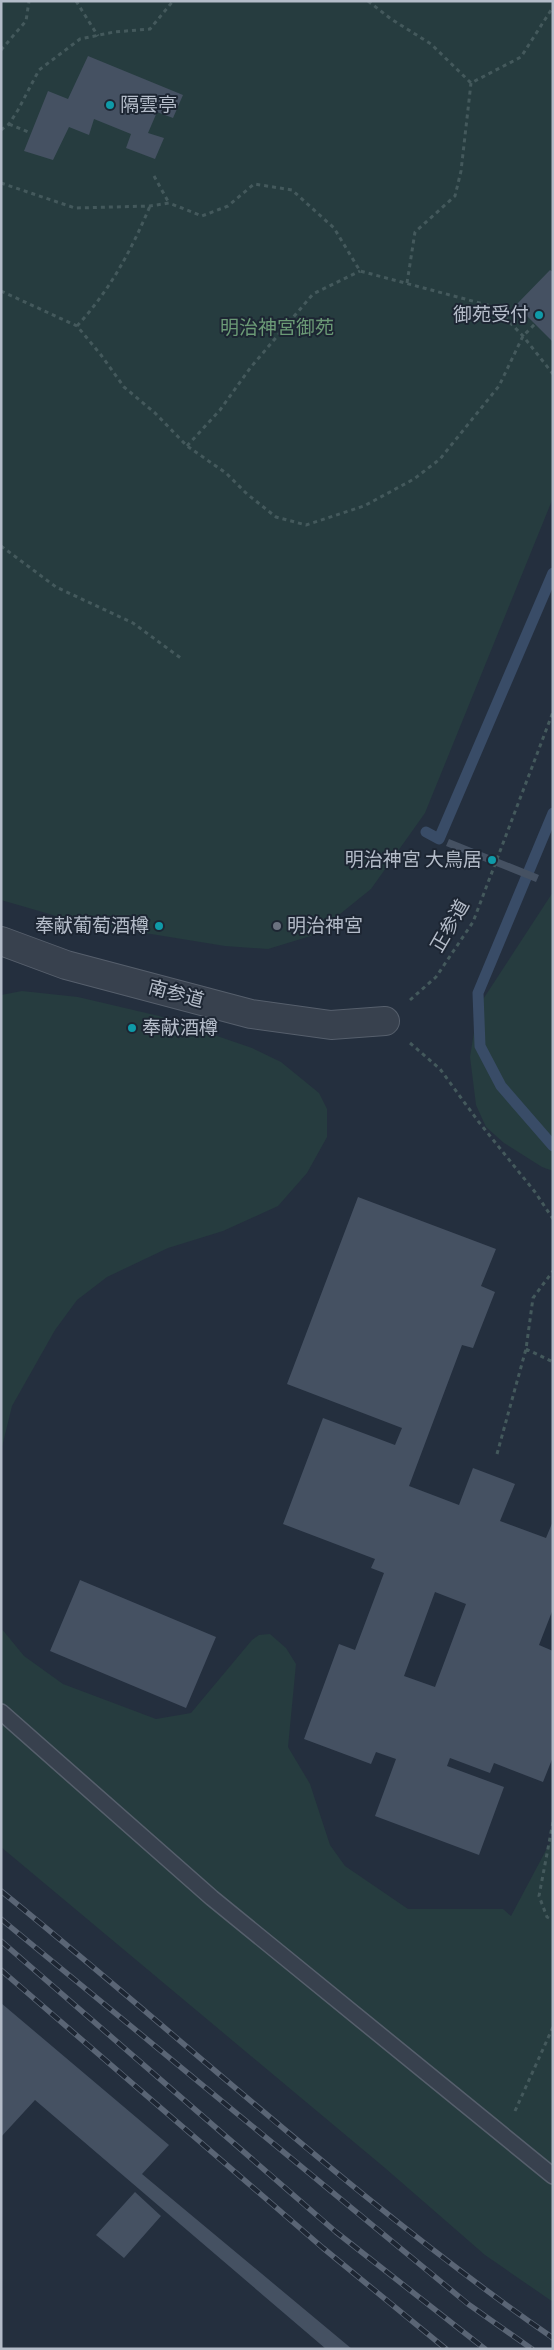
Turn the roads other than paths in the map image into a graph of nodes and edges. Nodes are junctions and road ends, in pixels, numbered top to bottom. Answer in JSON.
{"nodes":[{"id":1,"x":1,"y":941,"type":"edge"},
{"id":2,"x":385,"y":1021,"type":"road end"},
{"id":3,"x":1,"y":1712,"type":"edge"},
{"id":4,"x":553,"y":2176,"type":"edge"}],
"edges":[{"from":1,"to":2,"type":"street","name":"南参道"},
{"from":3,"to":4,"type":"lane"}]}
